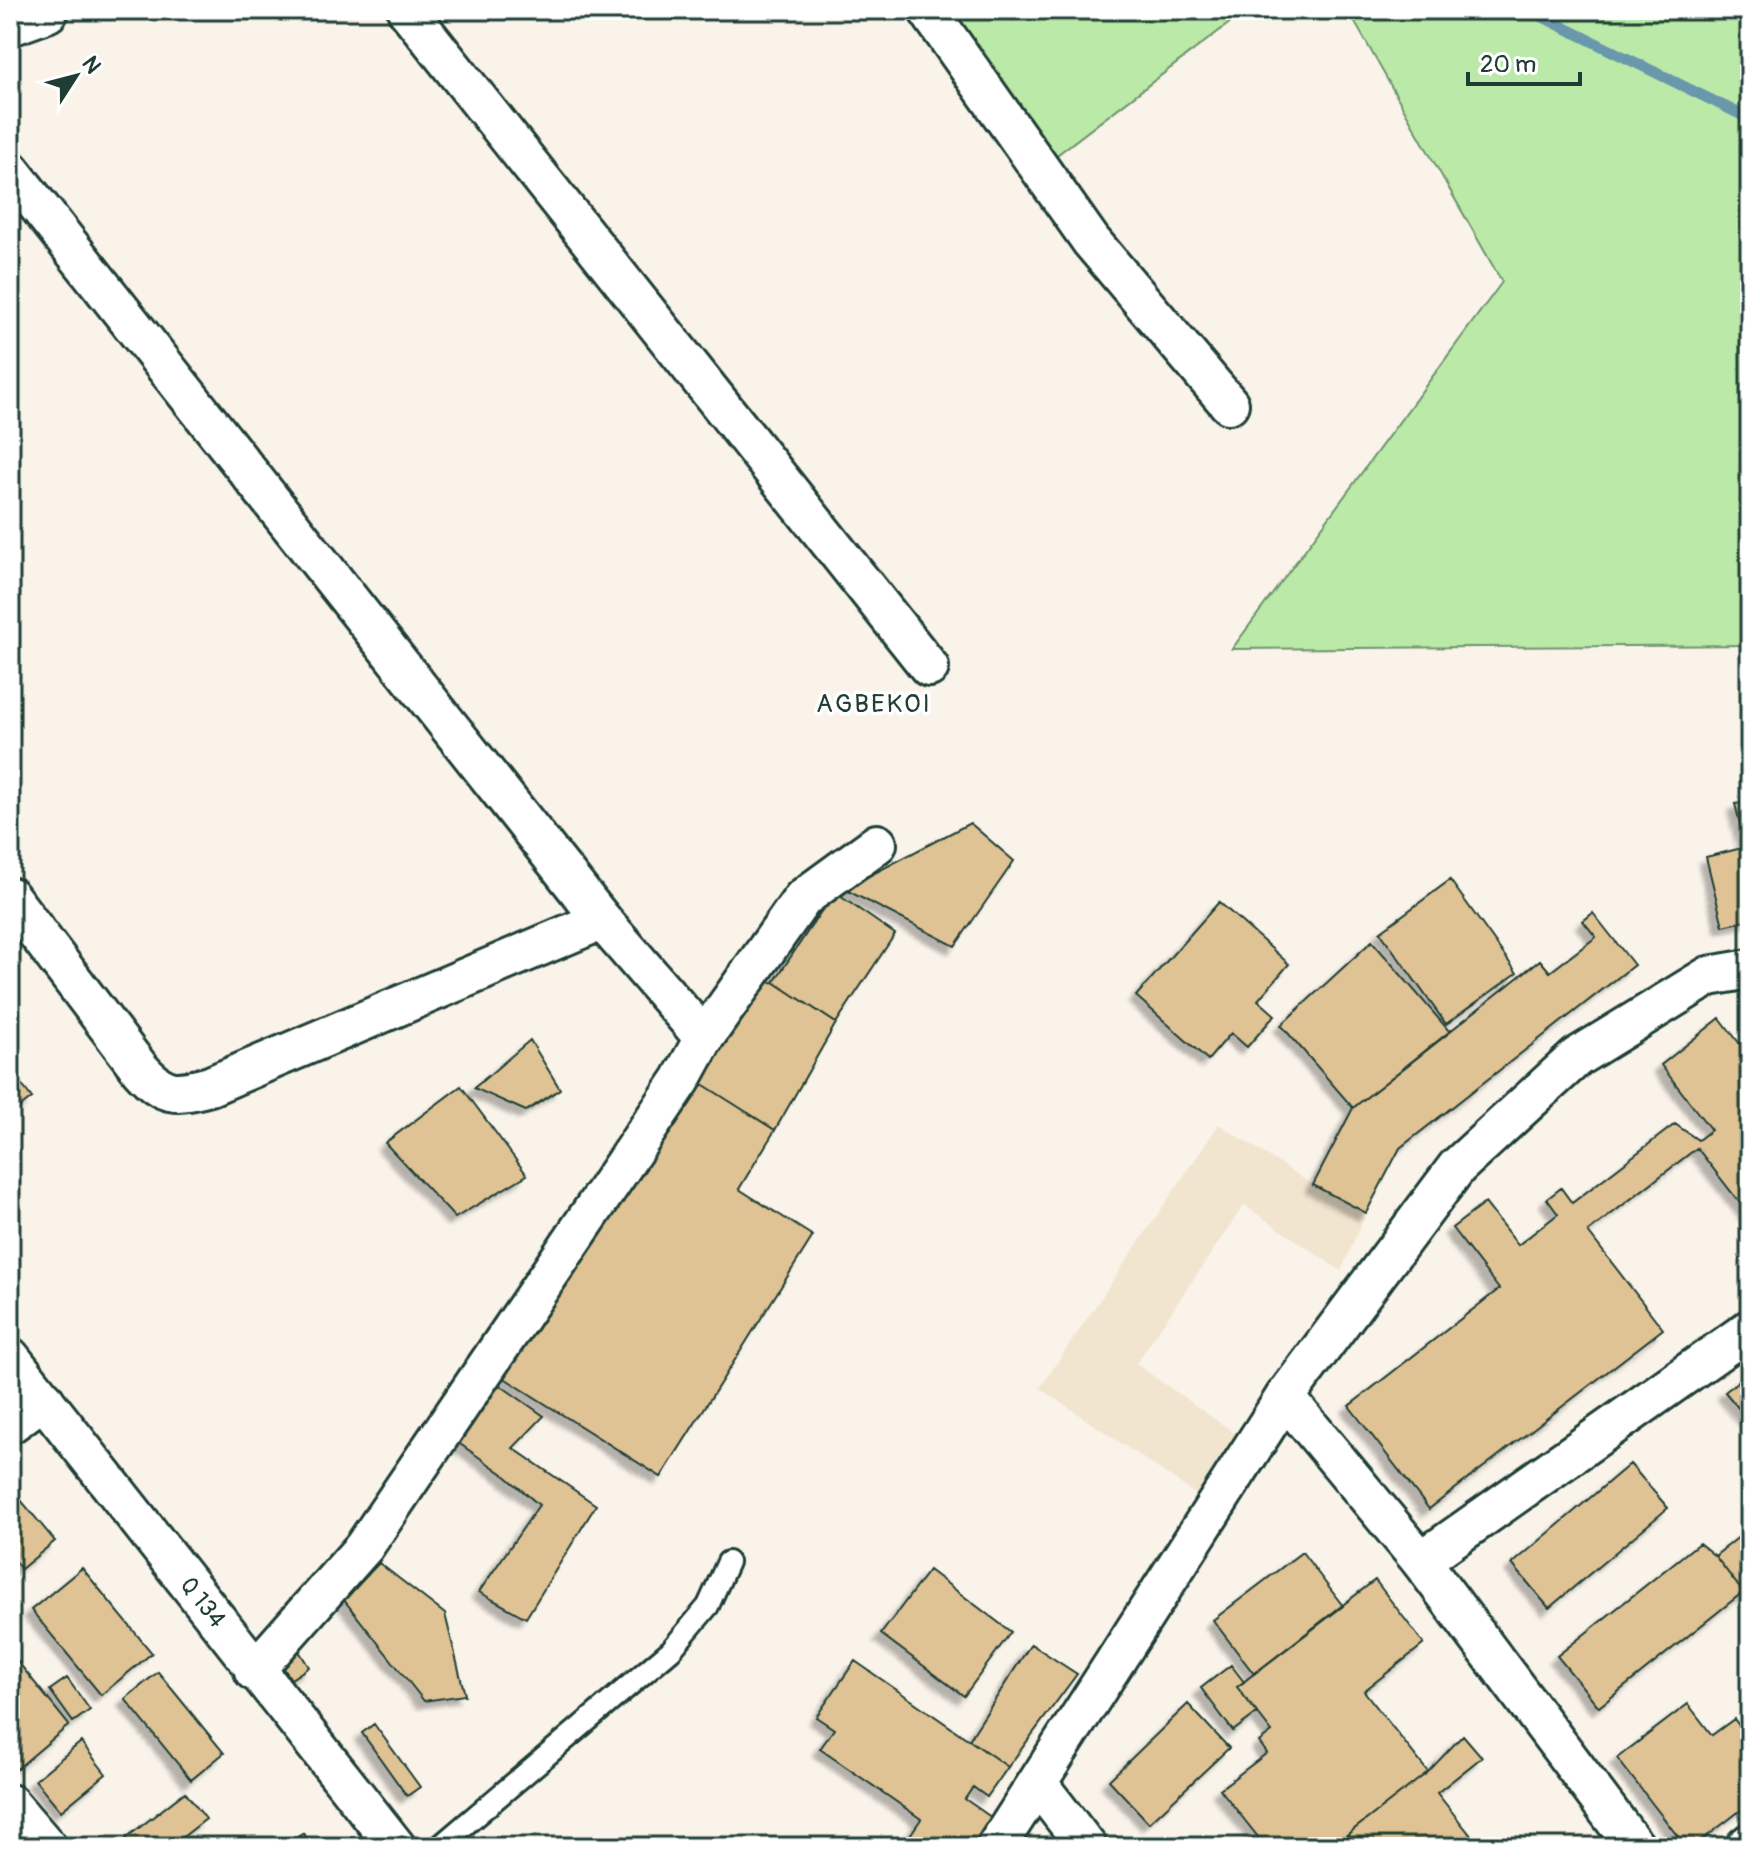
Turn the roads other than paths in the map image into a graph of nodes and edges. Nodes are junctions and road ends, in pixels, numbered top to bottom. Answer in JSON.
{"nodes":[{"id":1,"x":46,"y":10,"type":"edge"},
{"id":2,"x":407,"y":10,"type":"edge"},
{"id":3,"x":928,"y":10,"type":"edge"},
{"id":4,"x":10,"y":23,"type":"edge"},
{"id":5,"x":10,"y":170,"type":"edge"},
{"id":6,"x":1229,"y":404,"type":"dead end"},
{"id":7,"x":929,"y":667,"type":"dead end"},
{"id":8,"x":877,"y":844,"type":"dead end"},
{"id":9,"x":10,"y":897,"type":"edge"},
{"id":10,"x":602,"y":920,"type":"junction"},
{"id":11,"x":1750,"y":969,"type":"edge"},
{"id":12,"x":704,"y":1038,"type":"junction"},
{"id":13,"x":1750,"y":1329,"type":"edge"},
{"id":14,"x":10,"y":1357,"type":"edge"},
{"id":15,"x":1285,"y":1397,"type":"junction"},
{"id":16,"x":44,"y":1399,"type":"junction"},
{"id":17,"x":10,"y":1424,"type":"edge"},
{"id":18,"x":1421,"y":1561,"type":"junction"},
{"id":19,"x":728,"y":1562,"type":"dead end"},
{"id":20,"x":254,"y":1671,"type":"junction"},
{"id":21,"x":1038,"y":1784,"type":"junction"},
{"id":22,"x":10,"y":1804,"type":"edge"},
{"id":23,"x":47,"y":1847,"type":"edge"},
{"id":24,"x":396,"y":1847,"type":"edge"},
{"id":25,"x":439,"y":1847,"type":"edge"},
{"id":26,"x":996,"y":1847,"type":"edge"},
{"id":27,"x":1087,"y":1847,"type":"edge"},
{"id":28,"x":1635,"y":1847,"type":"edge"}],
"edges":[{"from":1,"to":4,"type":"street"},
{"from":2,"to":7,"type":"street"},
{"from":3,"to":6,"type":"street"},
{"from":5,"to":10,"type":"street"},
{"from":8,"to":12,"type":"street"},
{"from":9,"to":10,"type":"street"},
{"from":10,"to":12,"type":"street"},
{"from":11,"to":15,"type":"street"},
{"from":12,"to":20,"type":"street"},
{"from":13,"to":18,"type":"street"},
{"from":14,"to":16,"type":"street","name":"Q 134"},
{"from":15,"to":18,"type":"street"},
{"from":15,"to":21,"type":"street"},
{"from":16,"to":17,"type":"street"},
{"from":16,"to":20,"type":"street","name":"Q 134"},
{"from":18,"to":28,"type":"street"},
{"from":19,"to":25,"type":"lane"},
{"from":20,"to":24,"type":"street","name":"Q 134"},
{"from":21,"to":26,"type":"street"},
{"from":21,"to":27,"type":"street"},
{"from":22,"to":23,"type":"street"}]}
